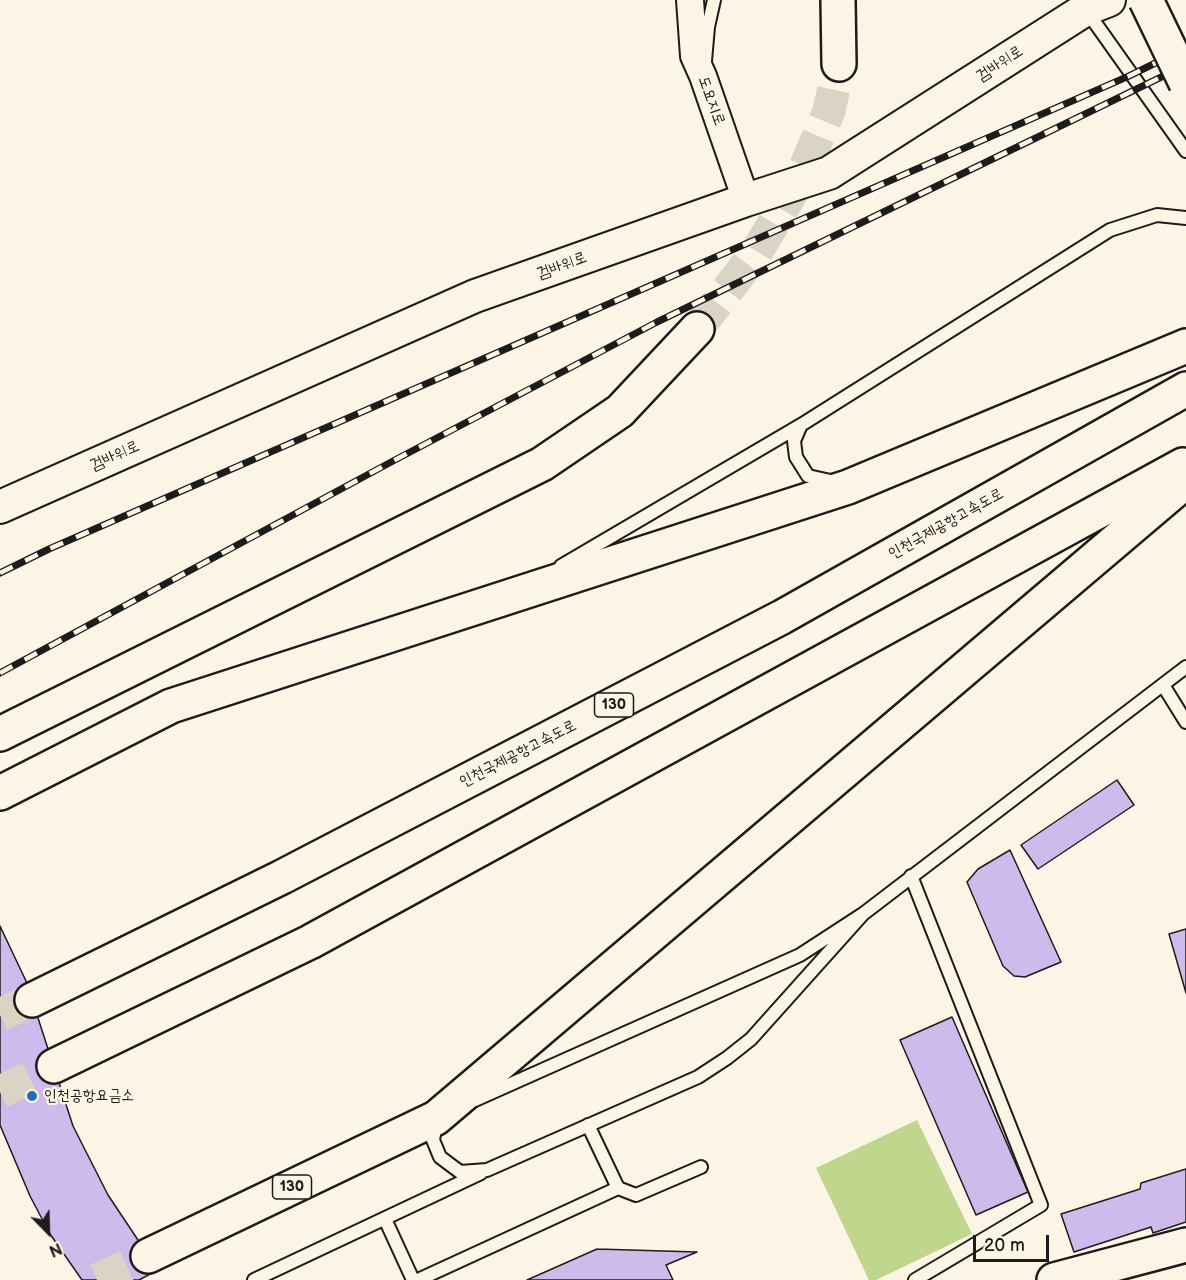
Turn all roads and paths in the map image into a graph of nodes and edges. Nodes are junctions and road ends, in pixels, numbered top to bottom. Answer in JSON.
{"nodes":[{"id":1,"x":690,"y":0,"type":"edge"},
{"id":2,"x":714,"y":0,"type":"edge"},
{"id":3,"x":838,"y":0,"type":"edge"},
{"id":4,"x":1146,"y":0,"type":"edge"},
{"id":5,"x":1097,"y":5,"type":"edge"},
{"id":6,"x":839,"y":64,"type":"tunnel mouth"},
{"id":7,"x":703,"y":76,"type":"junction"},
{"id":8,"x":1186,"y":83,"type":"edge"},
{"id":9,"x":1186,"y":151,"type":"edge"},
{"id":10,"x":746,"y":200,"type":"junction"},
{"id":11,"x":1186,"y":218,"type":"edge"},
{"id":12,"x":697,"y":328,"type":"tunnel mouth"},
{"id":13,"x":1185,"y":347,"type":"edge"},
{"id":14,"x":1186,"y":389,"type":"edge"},
{"id":15,"x":801,"y":426,"type":"junction"},
{"id":16,"x":1186,"y":464,"type":"edge"},
{"id":17,"x":1186,"y":481,"type":"edge"},
{"id":18,"x":848,"y":487,"type":"junction"},
{"id":19,"x":0,"y":507,"type":"edge"},
{"id":20,"x":507,"y":597,"type":"junction"},
{"id":21,"x":1186,"y":667,"type":"edge"},
{"id":22,"x":1163,"y":685,"type":"junction"},
{"id":23,"x":1186,"y":722,"type":"edge"},
{"id":24,"x":0,"y":734,"type":"edge"},
{"id":25,"x":0,"y":793,"type":"edge"},
{"id":26,"x":911,"y":876,"type":"junction"},
{"id":27,"x":863,"y":914,"type":"junction"},
{"id":28,"x":32,"y":1000,"type":"tunnel mouth"},
{"id":29,"x":54,"y":1066,"type":"tunnel mouth"},
{"id":30,"x":436,"y":1118,"type":"junction"},
{"id":31,"x":588,"y":1125,"type":"junction"},
{"id":32,"x":700,"y":1167,"type":"dead end"},
{"id":33,"x":487,"y":1170,"type":"junction"},
{"id":34,"x":618,"y":1188,"type":"junction"},
{"id":35,"x":385,"y":1219,"type":"junction"},
{"id":36,"x":1186,"y":1245,"type":"edge"},
{"id":37,"x":148,"y":1256,"type":"tunnel mouth"},
{"id":38,"x":254,"y":1280,"type":"edge"},
{"id":39,"x":413,"y":1280,"type":"edge"},
{"id":40,"x":418,"y":1280,"type":"edge"},
{"id":41,"x":915,"y":1280,"type":"edge"},
{"id":42,"x":1054,"y":1280,"type":"edge"}],
"edges":[{"from":1,"to":7,"type":"street","name":"도요지로"},
{"from":2,"to":7,"type":"lane"},
{"from":3,"to":6,"type":"main road"},
{"from":4,"to":8,"type":"main road","bridge":true},
{"from":5,"to":9,"type":"lane"},
{"from":5,"to":10,"type":"street","name":"검바위로"},
{"from":7,"to":10,"type":"street","name":"도요지로"},
{"from":10,"to":19,"type":"street","name":"검바위로"},
{"from":11,"to":15,"type":"lane"},
{"from":12,"to":24,"type":"main road"},
{"from":13,"to":18,"type":"main road"},
{"from":14,"to":28,"type":"main road","name":"인천국제공항고속도로","number":"130"},
{"from":15,"to":18,"type":"lane"},
{"from":15,"to":20,"type":"lane"},
{"from":16,"to":29,"type":"main road"},
{"from":17,"to":30,"type":"main road","number":"130"},
{"from":18,"to":20,"type":"main road"},
{"from":20,"to":25,"type":"main road"},
{"from":21,"to":22,"type":"lane"},
{"from":22,"to":23,"type":"lane"},
{"from":22,"to":26,"type":"lane"},
{"from":26,"to":27,"type":"lane"},
{"from":26,"to":41,"type":"lane"},
{"from":27,"to":30,"type":"lane"},
{"from":27,"to":31,"type":"lane"},
{"from":30,"to":33,"type":"lane"},
{"from":30,"to":37,"type":"main road","number":"130"},
{"from":31,"to":33,"type":"lane"},
{"from":31,"to":34,"type":"lane"},
{"from":32,"to":34,"type":"lane"},
{"from":33,"to":35,"type":"lane"},
{"from":34,"to":40,"type":"lane"},
{"from":35,"to":38,"type":"lane"},
{"from":35,"to":39,"type":"lane"},
{"from":36,"to":42,"type":"main road"}]}
